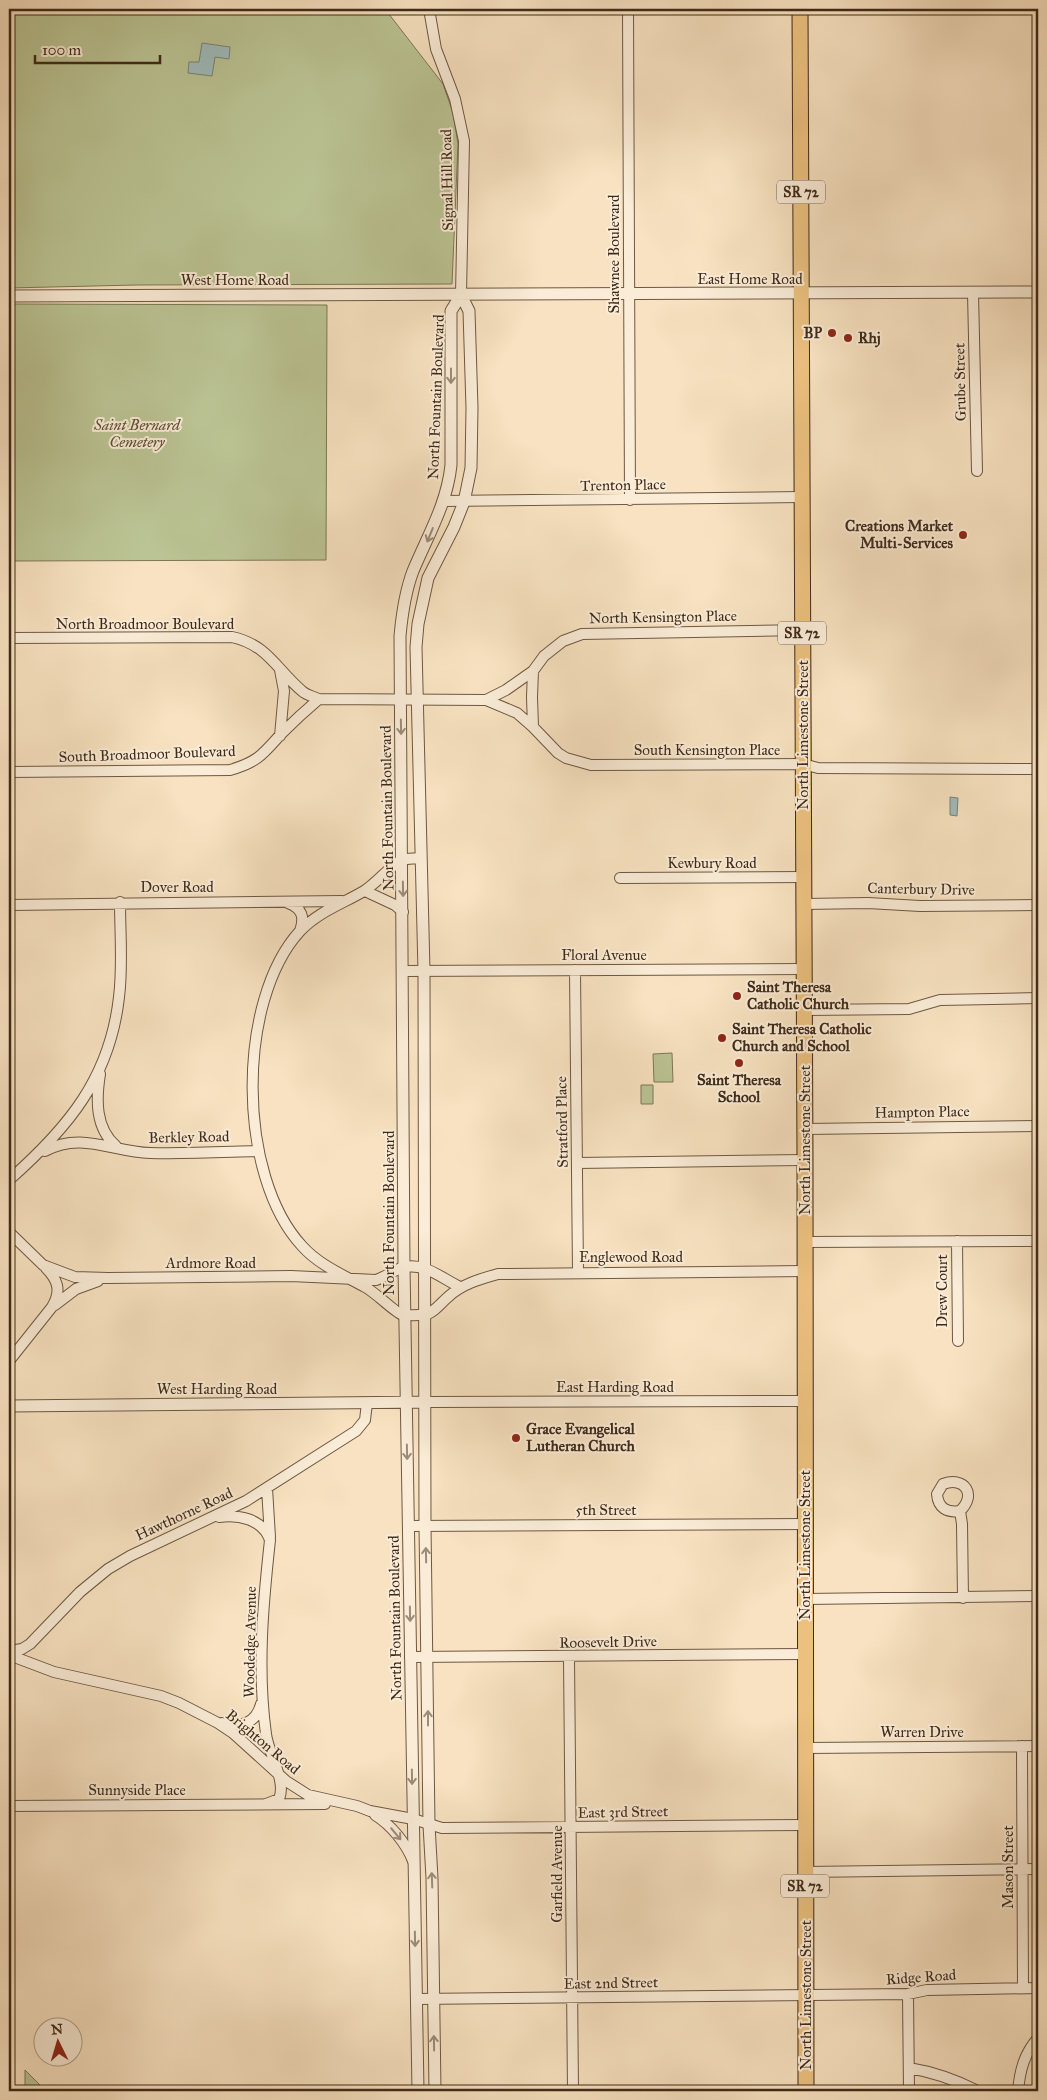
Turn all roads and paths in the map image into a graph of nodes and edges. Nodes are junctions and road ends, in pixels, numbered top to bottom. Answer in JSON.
{"nodes":[{"id":1,"x":429,"y":9,"type":"edge"},
{"id":2,"x":628,"y":9,"type":"edge"},
{"id":3,"x":800,"y":9,"type":"edge"},
{"id":4,"x":1038,"y":292,"type":"edge"},
{"id":5,"x":973,"y":293,"type":"junction"},
{"id":6,"x":629,"y":294,"type":"junction"},
{"id":7,"x":801,"y":294,"type":"junction"},
{"id":8,"x":461,"y":295,"type":"junction"},
{"id":9,"x":9,"y":296,"type":"edge"},
{"id":10,"x":977,"y":471,"type":"dead end"},
{"id":11,"x":802,"y":497,"type":"junction"},
{"id":12,"x":630,"y":500,"type":"junction"},
{"id":13,"x":444,"y":501,"type":"junction"},
{"id":14,"x":464,"y":502,"type":"junction"},
{"id":15,"x":802,"y":630,"type":"junction"},
{"id":16,"x":9,"y":638,"type":"edge"},
{"id":17,"x":280,"y":670,"type":"junction"},
{"id":18,"x":533,"y":671,"type":"junction"},
{"id":19,"x":319,"y":699,"type":"junction"},
{"id":20,"x":400,"y":700,"type":"junction"},
{"id":21,"x":418,"y":700,"type":"junction"},
{"id":22,"x":486,"y":700,"type":"junction"},
{"id":23,"x":533,"y":726,"type":"junction"},
{"id":24,"x":280,"y":736,"type":"junction"},
{"id":25,"x":803,"y":764,"type":"junction"},
{"id":26,"x":1038,"y":769,"type":"edge"},
{"id":27,"x":9,"y":772,"type":"edge"},
{"id":28,"x":421,"y":858,"type":"junction"},
{"id":29,"x":402,"y":860,"type":"junction"},
{"id":30,"x":620,"y":878,"type":"dead end"},
{"id":31,"x":804,"y":878,"type":"junction"},
{"id":32,"x":365,"y":891,"type":"junction"},
{"id":33,"x":346,"y":900,"type":"junction"},
{"id":34,"x":120,"y":902,"type":"junction"},
{"id":35,"x":284,"y":902,"type":"junction"},
{"id":36,"x":804,"y":904,"type":"junction"},
{"id":37,"x":9,"y":905,"type":"edge"},
{"id":38,"x":1038,"y":905,"type":"edge"},
{"id":39,"x":403,"y":912,"type":"junction"},
{"id":40,"x":300,"y":932,"type":"junction"},
{"id":41,"x":804,"y":969,"type":"junction"},
{"id":42,"x":575,"y":970,"type":"junction"},
{"id":43,"x":403,"y":971,"type":"junction"},
{"id":44,"x":424,"y":971,"type":"junction"},
{"id":45,"x":1038,"y":998,"type":"edge"},
{"id":46,"x":804,"y":1010,"type":"junction"},
{"id":47,"x":100,"y":1068,"type":"junction"},
{"id":48,"x":1038,"y":1126,"type":"edge"},
{"id":49,"x":805,"y":1129,"type":"junction"},
{"id":50,"x":120,"y":1149,"type":"junction"},
{"id":51,"x":259,"y":1151,"type":"junction"},
{"id":52,"x":39,"y":1154,"type":"junction"},
{"id":53,"x":805,"y":1160,"type":"junction"},
{"id":54,"x":577,"y":1163,"type":"junction"},
{"id":55,"x":9,"y":1180,"type":"edge"},
{"id":56,"x":9,"y":1232,"type":"edge"},
{"id":57,"x":957,"y":1241,"type":"junction"},
{"id":58,"x":1038,"y":1241,"type":"edge"},
{"id":59,"x":805,"y":1242,"type":"junction"},
{"id":60,"x":43,"y":1265,"type":"junction"},
{"id":61,"x":404,"y":1267,"type":"junction"},
{"id":62,"x":424,"y":1267,"type":"junction"},
{"id":63,"x":805,"y":1271,"type":"junction"},
{"id":64,"x":578,"y":1273,"type":"junction"},
{"id":65,"x":108,"y":1278,"type":"junction"},
{"id":66,"x":351,"y":1279,"type":"junction"},
{"id":67,"x":460,"y":1287,"type":"junction"},
{"id":68,"x":52,"y":1308,"type":"junction"},
{"id":69,"x":405,"y":1314,"type":"junction"},
{"id":70,"x":426,"y":1315,"type":"junction"},
{"id":71,"x":958,"y":1341,"type":"dead end"},
{"id":72,"x":9,"y":1361,"type":"edge"},
{"id":73,"x":805,"y":1401,"type":"junction"},
{"id":74,"x":425,"y":1402,"type":"junction"},
{"id":75,"x":406,"y":1403,"type":"junction"},
{"id":76,"x":367,"y":1404,"type":"junction"},
{"id":77,"x":9,"y":1406,"type":"edge"},
{"id":78,"x":267,"y":1488,"type":"junction"},
{"id":79,"x":960,"y":1511,"type":"dead end"},
{"id":80,"x":208,"y":1519,"type":"junction"},
{"id":81,"x":805,"y":1524,"type":"junction"},
{"id":82,"x":408,"y":1526,"type":"junction"},
{"id":83,"x":425,"y":1526,"type":"junction"},
{"id":84,"x":270,"y":1540,"type":"junction"},
{"id":85,"x":1038,"y":1596,"type":"edge"},
{"id":86,"x":963,"y":1598,"type":"junction"},
{"id":87,"x":806,"y":1599,"type":"junction"},
{"id":88,"x":9,"y":1651,"type":"edge"},
{"id":89,"x":806,"y":1654,"type":"junction"},
{"id":90,"x":9,"y":1655,"type":"edge"},
{"id":91,"x":410,"y":1657,"type":"junction"},
{"id":92,"x":428,"y":1657,"type":"junction"},
{"id":93,"x":569,"y":1657,"type":"junction"},
{"id":94,"x":262,"y":1698,"type":"junction"},
{"id":95,"x":218,"y":1723,"type":"junction"},
{"id":96,"x":1022,"y":1746,"type":"junction"},
{"id":97,"x":1038,"y":1746,"type":"edge"},
{"id":98,"x":806,"y":1748,"type":"junction"},
{"id":99,"x":277,"y":1773,"type":"junction"},
{"id":100,"x":266,"y":1804,"type":"junction"},
{"id":101,"x":342,"y":1804,"type":"junction"},
{"id":102,"x":9,"y":1806,"type":"edge"},
{"id":103,"x":370,"y":1812,"type":"junction"},
{"id":104,"x":413,"y":1819,"type":"junction"},
{"id":105,"x":429,"y":1825,"type":"junction"},
{"id":106,"x":805,"y":1825,"type":"junction"},
{"id":107,"x":571,"y":1828,"type":"junction"},
{"id":108,"x":414,"y":1864,"type":"junction"},
{"id":109,"x":1022,"y":1869,"type":"junction"},
{"id":110,"x":1038,"y":1869,"type":"edge"},
{"id":111,"x":805,"y":1872,"type":"junction"},
{"id":112,"x":1023,"y":1988,"type":"junction"},
{"id":113,"x":1038,"y":1988,"type":"edge"},
{"id":114,"x":908,"y":1994,"type":"junction"},
{"id":115,"x":805,"y":1995,"type":"junction"},
{"id":116,"x":434,"y":1998,"type":"junction"},
{"id":117,"x":572,"y":1998,"type":"junction"},
{"id":118,"x":416,"y":1999,"type":"junction"},
{"id":119,"x":1038,"y":2038,"type":"edge"},
{"id":120,"x":910,"y":2068,"type":"junction"},
{"id":121,"x":418,"y":2091,"type":"edge"},
{"id":122,"x":435,"y":2091,"type":"edge"},
{"id":123,"x":572,"y":2091,"type":"edge"},
{"id":124,"x":806,"y":2091,"type":"edge"},
{"id":125,"x":909,"y":2091,"type":"edge"},
{"id":126,"x":978,"y":2091,"type":"edge"},
{"id":127,"x":1018,"y":2091,"type":"edge"}],
"edges":[{"from":1,"to":8,"type":"street","name":"Signal Hill Road"},
{"from":2,"to":6,"type":"street","name":"Shawnee Boulevard"},
{"from":3,"to":7,"type":"main road","name":"North Limestone Street","number":"SR 72"},
{"from":4,"to":5,"type":"street","name":"East Home Road"},
{"from":5,"to":7,"type":"street","name":"East Home Road"},
{"from":5,"to":10,"type":"street","name":"Grube Street"},
{"from":6,"to":7,"type":"street","name":"East Home Road"},
{"from":6,"to":8,"type":"street","name":"East Home Road"},
{"from":6,"to":12,"type":"street","name":"Shawnee Boulevard"},
{"from":7,"to":11,"type":"main road","name":"North Limestone Street","number":"SR 72"},
{"from":8,"to":9,"type":"street","name":"West Home Road"},
{"from":8,"to":13,"type":"street","name":"North Fountain Boulevard","one_way":true},
{"from":8,"to":14,"type":"street","name":"North Fountain Boulevard"},
{"from":11,"to":12,"type":"street","name":"Trenton Place"},
{"from":11,"to":15,"type":"main road","name":"North Limestone Street","number":"SR 72"},
{"from":12,"to":14,"type":"street","name":"Trenton Place"},
{"from":13,"to":14,"type":"street","name":"Trenton Place"},
{"from":13,"to":20,"type":"street","name":"North Fountain Boulevard","one_way":true},
{"from":14,"to":21,"type":"street","name":"North Fountain Boulevard"},
{"from":15,"to":18,"type":"street","name":"North Kensington Place"},
{"from":15,"to":25,"type":"main road","name":"North Limestone Street","number":"SR 72"},
{"from":16,"to":17,"type":"street","name":"North Broadmoor Boulevard"},
{"from":17,"to":19,"type":"street","name":"North Broadmoor Boulevard"},
{"from":17,"to":24,"type":"street"},
{"from":18,"to":22,"type":"street","name":"North Kensington Place"},
{"from":18,"to":23,"type":"street"},
{"from":19,"to":20,"type":"street"},
{"from":19,"to":24,"type":"street","name":"South Broadmoor Boulevard"},
{"from":20,"to":21,"type":"street"},
{"from":20,"to":29,"type":"street","name":"North Fountain Boulevard","one_way":true},
{"from":21,"to":22,"type":"street"},
{"from":21,"to":28,"type":"street","name":"North Fountain Boulevard"},
{"from":22,"to":23,"type":"street","name":"South Kensington Place"},
{"from":23,"to":25,"type":"street","name":"South Kensington Place"},
{"from":24,"to":27,"type":"street","name":"South Broadmoor Boulevard"},
{"from":25,"to":26,"type":"street","name":"South Kensington Place"},
{"from":25,"to":31,"type":"main road","name":"North Limestone Street","number":"SR 72"},
{"from":28,"to":29,"type":"street"},
{"from":28,"to":44,"type":"street","name":"North Fountain Boulevard"},
{"from":29,"to":32,"type":"street"},
{"from":29,"to":39,"type":"street","name":"North Fountain Boulevard","one_way":true},
{"from":30,"to":31,"type":"street","name":"Kewbury Road"},
{"from":31,"to":36,"type":"main road","name":"North Limestone Street","number":"SR 72"},
{"from":32,"to":33,"type":"street"},
{"from":32,"to":39,"type":"street"},
{"from":33,"to":35,"type":"street","name":"Dover Road"},
{"from":33,"to":40,"type":"street"},
{"from":34,"to":35,"type":"street","name":"Dover Road"},
{"from":34,"to":37,"type":"street","name":"Dover Road"},
{"from":34,"to":47,"type":"street"},
{"from":35,"to":40,"type":"street"},
{"from":36,"to":38,"type":"street","name":"Canterbury Drive"},
{"from":36,"to":41,"type":"main road","name":"North Limestone Street","number":"SR 72"},
{"from":39,"to":43,"type":"street","name":"North Fountain Boulevard"},
{"from":40,"to":51,"type":"street"},
{"from":41,"to":42,"type":"street","name":"Floral Avenue"},
{"from":41,"to":46,"type":"main road","name":"North Limestone Street","number":"SR 72"},
{"from":42,"to":44,"type":"street","name":"Floral Avenue"},
{"from":42,"to":54,"type":"street","name":"Stratford Place"},
{"from":43,"to":44,"type":"street","name":"Floral Avenue"},
{"from":43,"to":61,"type":"street","name":"North Fountain Boulevard"},
{"from":44,"to":62,"type":"street","name":"North Fountain Boulevard"},
{"from":45,"to":46,"type":"street"},
{"from":46,"to":49,"type":"main road","name":"North Limestone Street","number":"SR 72"},
{"from":47,"to":50,"type":"street"},
{"from":47,"to":52,"type":"street"},
{"from":48,"to":49,"type":"street","name":"Hampton Place"},
{"from":49,"to":53,"type":"main road","name":"North Limestone Street","number":"SR 72"},
{"from":50,"to":51,"type":"street","name":"Berkley Road"},
{"from":50,"to":52,"type":"street","name":"Berkley Road"},
{"from":51,"to":66,"type":"street"},
{"from":52,"to":55,"type":"street"},
{"from":53,"to":54,"type":"street"},
{"from":53,"to":59,"type":"main road","name":"North Limestone Street","number":"SR 72"},
{"from":54,"to":64,"type":"street","name":"Stratford Place"},
{"from":56,"to":60,"type":"street","name":"Ardmore Road"},
{"from":57,"to":58,"type":"street"},
{"from":57,"to":59,"type":"street"},
{"from":57,"to":71,"type":"street","name":"Drew Court"},
{"from":59,"to":63,"type":"main road","name":"North Limestone Street","number":"SR 72"},
{"from":60,"to":65,"type":"street","name":"Ardmore Road"},
{"from":60,"to":68,"type":"street"},
{"from":61,"to":62,"type":"street","name":"Ardmore Road"},
{"from":61,"to":66,"type":"street","name":"Ardmore Road"},
{"from":61,"to":69,"type":"street","name":"North Fountain Boulevard"},
{"from":62,"to":67,"type":"street"},
{"from":62,"to":70,"type":"street","name":"North Fountain Boulevard"},
{"from":63,"to":64,"type":"street","name":"Englewood Road"},
{"from":63,"to":73,"type":"main road","name":"North Limestone Street","number":"SR 72"},
{"from":64,"to":67,"type":"street","name":"Englewood Road"},
{"from":65,"to":66,"type":"street","name":"Ardmore Road"},
{"from":65,"to":68,"type":"street"},
{"from":66,"to":69,"type":"street"},
{"from":67,"to":70,"type":"street","name":"Englewood Road"},
{"from":68,"to":72,"type":"street"},
{"from":69,"to":70,"type":"street"},
{"from":69,"to":75,"type":"street","name":"North Fountain Boulevard"},
{"from":70,"to":74,"type":"street","name":"North Fountain Boulevard"},
{"from":73,"to":74,"type":"street","name":"East Harding Road"},
{"from":73,"to":81,"type":"main road","name":"North Limestone Street","number":"SR 72"},
{"from":74,"to":75,"type":"street","name":"West Harding Road"},
{"from":74,"to":83,"type":"street","name":"North Fountain Boulevard"},
{"from":75,"to":76,"type":"street","name":"West Harding Road"},
{"from":75,"to":82,"type":"street","name":"North Fountain Boulevard","one_way":true},
{"from":76,"to":77,"type":"street","name":"West Harding Road"},
{"from":76,"to":78,"type":"street","name":"Hawthorne Road"},
{"from":78,"to":80,"type":"street","name":"Hawthorne Road"},
{"from":78,"to":84,"type":"street","name":"Woodedge Avenue"},
{"from":79,"to":86,"type":"street"},
{"from":80,"to":84,"type":"street"},
{"from":80,"to":88,"type":"street","name":"Hawthorne Road"},
{"from":81,"to":83,"type":"street","name":"5th Street"},
{"from":81,"to":87,"type":"main road","name":"North Limestone Street","number":"SR 72"},
{"from":82,"to":83,"type":"street","name":"5th Street"},
{"from":82,"to":91,"type":"street","name":"North Fountain Boulevard","one_way":true},
{"from":92,"to":83,"type":"street","name":"North Fountain Boulevard","one_way":true},
{"from":84,"to":94,"type":"street","name":"Woodedge Avenue"},
{"from":85,"to":86,"type":"street"},
{"from":86,"to":87,"type":"street"},
{"from":87,"to":89,"type":"main road","name":"North Limestone Street","number":"SR 72"},
{"from":89,"to":93,"type":"street","name":"Roosevelt Drive"},
{"from":89,"to":98,"type":"main road","name":"North Limestone Street","number":"SR 72"},
{"from":90,"to":95,"type":"street","name":"Brighton Road"},
{"from":91,"to":92,"type":"street","name":"Roosevelt Drive"},
{"from":91,"to":104,"type":"street","name":"North Fountain Boulevard","one_way":true},
{"from":92,"to":93,"type":"street","name":"Roosevelt Drive"},
{"from":105,"to":92,"type":"street","name":"North Fountain Boulevard","one_way":true},
{"from":93,"to":107,"type":"street","name":"Garfield Avenue"},
{"from":94,"to":95,"type":"street"},
{"from":94,"to":99,"type":"street","name":"Woodedge Avenue"},
{"from":95,"to":99,"type":"street","name":"Brighton Road"},
{"from":96,"to":97,"type":"street","name":"Warren Drive"},
{"from":96,"to":98,"type":"street","name":"Warren Drive"},
{"from":96,"to":109,"type":"street","name":"Mason Street"},
{"from":98,"to":106,"type":"main road","name":"North Limestone Street","number":"SR 72"},
{"from":99,"to":100,"type":"street"},
{"from":99,"to":101,"type":"street","name":"Brighton Road"},
{"from":100,"to":101,"type":"street","name":"Sunnyside Place"},
{"from":100,"to":102,"type":"street","name":"Sunnyside Place"},
{"from":101,"to":103,"type":"street","name":"Brighton Road"},
{"from":103,"to":104,"type":"street","name":"Brighton Road"},
{"from":103,"to":108,"type":"street","one_way":true},
{"from":104,"to":105,"type":"street","name":"East 3rd Street"},
{"from":104,"to":108,"type":"street","name":"North Fountain Boulevard"},
{"from":105,"to":107,"type":"street","name":"East 3rd Street"},
{"from":116,"to":105,"type":"street","name":"North Fountain Boulevard","one_way":true},
{"from":106,"to":107,"type":"street","name":"East 3rd Street"},
{"from":106,"to":111,"type":"main road","name":"North Limestone Street","number":"SR 72"},
{"from":107,"to":117,"type":"street","name":"Garfield Avenue"},
{"from":108,"to":118,"type":"street","name":"North Fountain Boulevard","one_way":true},
{"from":109,"to":110,"type":"street"},
{"from":109,"to":111,"type":"street"},
{"from":109,"to":112,"type":"street","name":"Mason Street"},
{"from":111,"to":115,"type":"main road","name":"North Limestone Street","number":"SR 72"},
{"from":112,"to":113,"type":"street","name":"Ridge Road"},
{"from":112,"to":114,"type":"street","name":"Ridge Road"},
{"from":114,"to":115,"type":"street","name":"Ridge Road"},
{"from":114,"to":120,"type":"street"},
{"from":115,"to":117,"type":"street","name":"East 2nd Street"},
{"from":115,"to":124,"type":"main road","name":"North Limestone Street","number":"SR 72"},
{"from":116,"to":117,"type":"street","name":"East 2nd Street"},
{"from":116,"to":118,"type":"street","name":"East 2nd Street"},
{"from":122,"to":116,"type":"street","name":"North Fountain Boulevard","one_way":true},
{"from":117,"to":123,"type":"street","name":"Garfield Avenue"},
{"from":118,"to":121,"type":"street","name":"North Fountain Boulevard"},
{"from":119,"to":127,"type":"street"},
{"from":120,"to":125,"type":"street"},
{"from":120,"to":126,"type":"street"}]}
